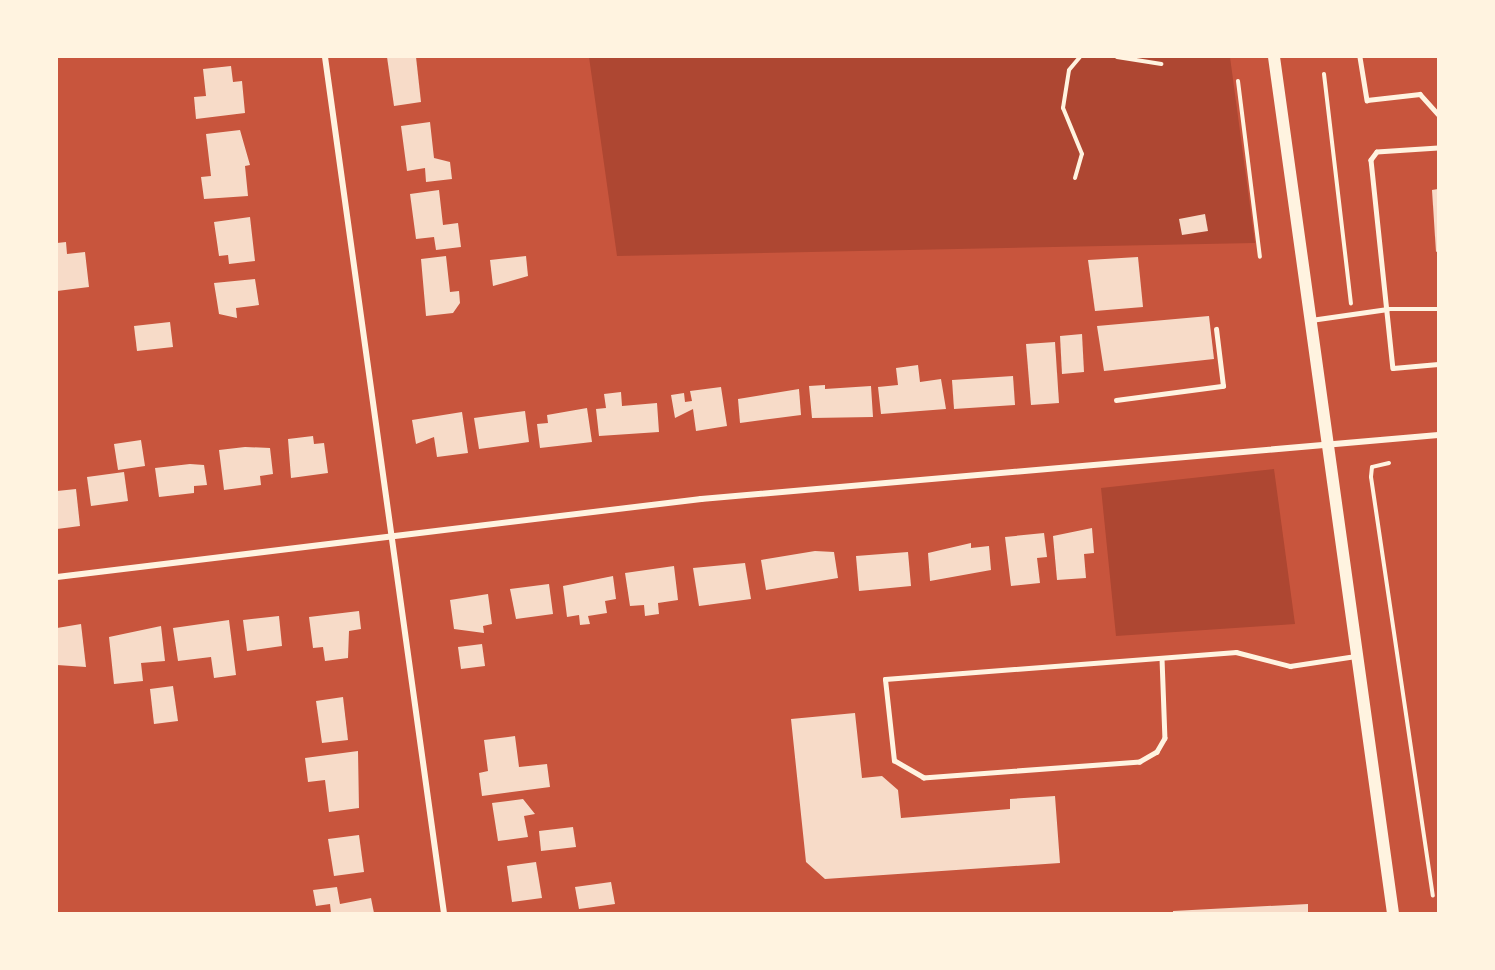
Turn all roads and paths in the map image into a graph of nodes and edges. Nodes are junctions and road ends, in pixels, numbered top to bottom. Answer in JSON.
{"nodes":[{"id":1,"x":325,"y":57,"type":"edge"},
{"id":2,"x":1080,"y":57,"type":"edge"},
{"id":3,"x":1117,"y":57,"type":"edge"},
{"id":4,"x":1274,"y":57,"type":"edge"},
{"id":5,"x":1360,"y":57,"type":"edge"},
{"id":6,"x":1161,"y":64,"type":"dead end"},
{"id":7,"x":1324,"y":74,"type":"dead end"},
{"id":8,"x":1238,"y":81,"type":"dead end"},
{"id":9,"x":1438,"y":114,"type":"edge"},
{"id":10,"x":1438,"y":148,"type":"edge"},
{"id":11,"x":1075,"y":178,"type":"dead end"},
{"id":12,"x":1260,"y":257,"type":"dead end"},
{"id":13,"x":1387,"y":309,"type":"junction"},
{"id":14,"x":1438,"y":309,"type":"edge"},
{"id":15,"x":1352,"y":313,"type":"junction"},
{"id":16,"x":1311,"y":320,"type":"junction"},
{"id":17,"x":1216,"y":329,"type":"dead end"},
{"id":18,"x":1438,"y":364,"type":"edge"},
{"id":19,"x":1116,"y":400,"type":"dead end"},
{"id":20,"x":1438,"y":435,"type":"edge"},
{"id":21,"x":1328,"y":442,"type":"junction"},
{"id":22,"x":1389,"y":463,"type":"dead end"},
{"id":23,"x":391,"y":534,"type":"junction"},
{"id":24,"x":57,"y":577,"type":"edge"},
{"id":25,"x":1357,"y":656,"type":"junction"},
{"id":26,"x":1162,"y":658,"type":"junction"},
{"id":27,"x":1433,"y":895,"type":"dead end"},
{"id":28,"x":444,"y":913,"type":"edge"},
{"id":29,"x":1393,"y":913,"type":"edge"}],
"edges":[{"from":1,"to":23,"type":"street"},
{"from":2,"to":11,"type":"path"},
{"from":3,"to":6,"type":"path"},
{"from":4,"to":16,"type":"main road"},
{"from":5,"to":9,"type":"lane"},
{"from":7,"to":15,"type":"path"},
{"from":8,"to":12,"type":"path"},
{"from":10,"to":13,"type":"lane"},
{"from":13,"to":14,"type":"lane"},
{"from":13,"to":15,"type":"lane"},
{"from":13,"to":18,"type":"lane"},
{"from":15,"to":16,"type":"lane"},
{"from":16,"to":21,"type":"main road"},
{"from":17,"to":19,"type":"lane"},
{"from":20,"to":21,"type":"street"},
{"from":21,"to":23,"type":"street"},
{"from":21,"to":25,"type":"main road"},
{"from":22,"to":27,"type":"path"},
{"from":23,"to":24,"type":"street"},
{"from":23,"to":28,"type":"street"},
{"from":25,"to":26,"type":"lane"},
{"from":25,"to":29,"type":"main road"},
{"from":26,"to":26,"type":"lane"}]}
